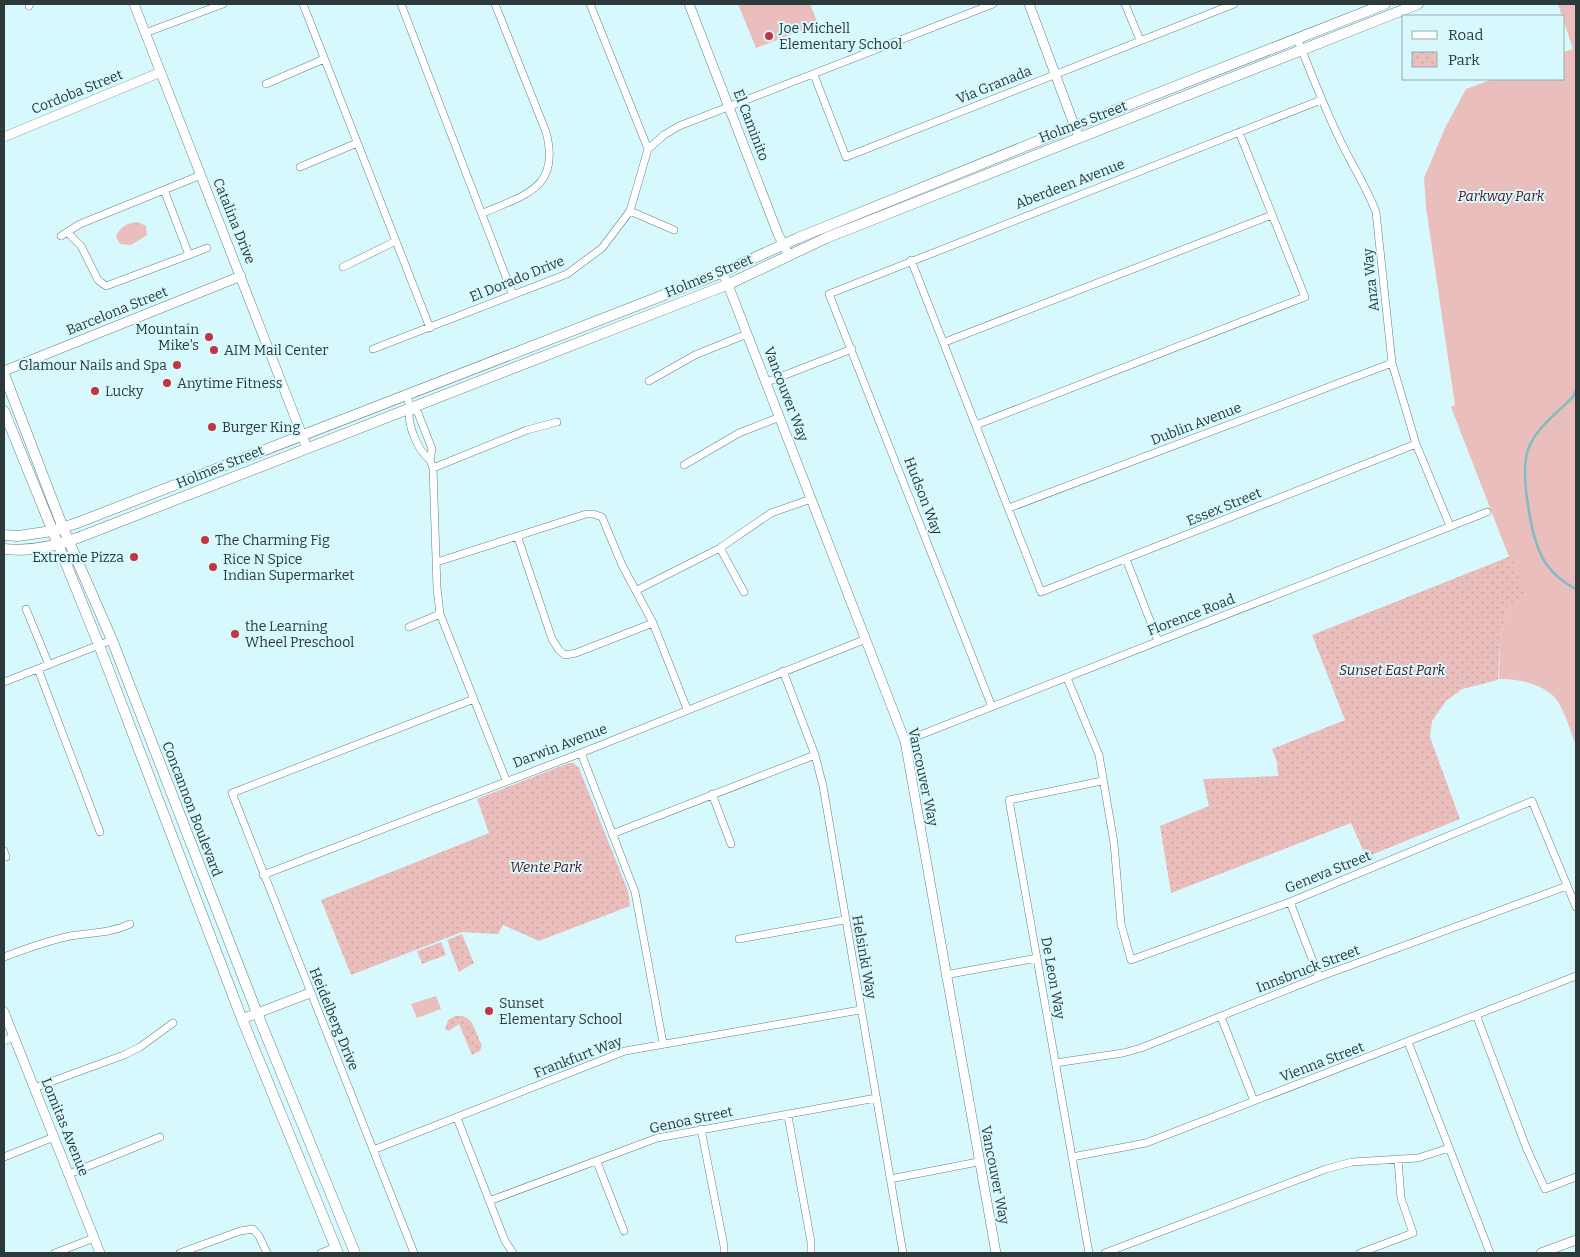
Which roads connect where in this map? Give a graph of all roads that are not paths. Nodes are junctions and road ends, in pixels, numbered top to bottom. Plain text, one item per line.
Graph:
1 (134, 4) edge
2 (223, 4) edge
3 (303, 4) edge
4 (401, 4) edge
5 (495, 4) edge
6 (590, 4) edge
7 (689, 4) edge
8 (993, 4) edge
9 (1029, 4) edge
10 (1126, 4) edge
11 (1234, 4) edge
12 (1385, 4) edge
13 (1418, 4) edge
14 (145, 33) junction
15 (1297, 38) junction
16 (1140, 40) junction
17 (1302, 51) junction
18 (324, 59) junction
19 (161, 72) junction
20 (1056, 74) junction
21 (814, 75) junction
22 (266, 84) dead end
23 (1321, 100) junction
24 (729, 106) junction
25 (1075, 126) junction
26 (1239, 132) junction
27 (4, 137) edge
28 (1079, 138) junction
29 (357, 143) junction
30 (648, 149) junction
31 (300, 167) dead end
32 (201, 175) junction
33 (164, 190) junction
34 (630, 211) junction
35 (483, 213) junction
36 (1272, 215) junction
37 (674, 230) dead end
38 (396, 241) junction
39 (783, 245) junction
40 (207, 248) dead end
41 (189, 255) junction
42 (789, 256) junction
43 (911, 260) junction
44 (343, 267) dead end
45 (723, 272) junction
46 (241, 276) junction
47 (729, 284) junction
48 (829, 294) joint
49 (513, 295) junction
50 (430, 328) junction
51 (748, 334) junction
52 (945, 342) junction
53 (373, 349) dead end
54 (852, 349) junction
55 (1392, 363) junction
56 (4, 372) edge
57 (649, 381) dead end
58 (767, 382) junction
59 (406, 396) junction
60 (410, 407) junction
61 (4, 411) edge
62 (780, 417) junction
63 (557, 422) dead end
64 (976, 425) junction
65 (302, 436) junction
66 (1416, 444) junction
67 (307, 448) junction
68 (684, 465) dead end
69 (433, 468) junction
70 (811, 499) junction
71 (1009, 508) junction
72 (1487, 512) dead end
73 (1450, 526) junction
74 (63, 528) junction
75 (52, 531) junction
76 (4, 535) edge
77 (518, 538) junction
78 (69, 541) junction
79 (58, 544) junction
80 (720, 548) junction
81 (4, 549) edge
82 (1126, 560) junction
83 (437, 562) junction
84 (637, 590) junction
85 (744, 592) dead end
86 (26, 609) dead end
87 (440, 614) junction
88 (653, 624) junction
89 (409, 627) dead end
90 (866, 639) junction
91 (112, 640) junction
92 (1158, 641) junction
93 (98, 645) junction
94 (49, 665) junction
95 (38, 669) junction
96 (783, 671) junction
97 (1067, 678) junction
98 (4, 682) edge
99 (474, 699) junction
100 (992, 707) junction
101 (687, 709) junction
102 (905, 741) junction
103 (582, 753) junction
104 (815, 754) junction
105 (506, 780) junction
106 (1102, 781) junction
107 (712, 794) junction
108 (100, 832) dead end
109 (612, 834) junction
110 (731, 844) dead end
111 (263, 875) junction
112 (1567, 886) junction
113 (1290, 902) junction
114 (1576, 907) edge
115 (844, 920) junction
116 (130, 924) dead end
117 (740, 939) dead end
118 (4, 957) edge
119 (1037, 958) junction
120 (945, 975) junction
121 (1576, 976) edge
122 (1319, 978) junction
123 (310, 992) junction
124 (860, 1010) junction
125 (4, 1012) edge
126 (257, 1013) junction
127 (1477, 1016) junction
128 (1221, 1017) junction
129 (242, 1019) junction
130 (173, 1024) dead end
131 (14, 1036) junction
132 (4, 1040) edge
133 (1408, 1042) junction
134 (663, 1043) junction
135 (1055, 1063) junction
136 (34, 1088) junction
137 (876, 1098) junction
138 (1254, 1101) junction
139 (788, 1116) junction
140 (457, 1118) junction
141 (701, 1129) junction
142 (54, 1137) junction
143 (160, 1137) dead end
144 (1450, 1148) junction
145 (373, 1150) junction
146 (4, 1157) edge
147 (1072, 1158) junction
148 (1398, 1160) junction
149 (597, 1162) junction
150 (978, 1162) junction
151 (69, 1174) junction
152 (1576, 1178) edge
153 (890, 1179) junction
154 (489, 1201) junction
155 (624, 1231) dead end
156 (94, 1238) junction
157 (1576, 1240) edge
158 (337, 1250) edge
159 (55, 1253) edge
160 (100, 1253) edge
161 (180, 1253) edge
162 (267, 1253) edge
163 (321, 1253) edge
164 (356, 1253) edge
165 (414, 1253) edge
166 (513, 1253) edge
167 (724, 1253) edge
168 (811, 1253) edge
169 (903, 1253) edge
170 (996, 1253) edge
171 (1089, 1253) edge
172 (1105, 1253) edge
173 (1360, 1253) edge
174 (1490, 1253) edge
175 (1541, 1253) edge

1 - 14 street, Catalina Drive
2 - 14 street
3 - 18 street
4 - 35 street
5 - 35 street
6 - 30 street
7 - 24 street, El Caminito
8 - 21 street
9 - 20 street
10 - 16 street
11 - 16 street, Via Granada
12 - 15 main road, Holmes Street
13 - 17 main road, Holmes Street
14 - 19 street, Catalina Drive
15 - 17 street, Anza Way
15 - 25 main road, Holmes Street
16 - 20 street, Via Granada
17 - 23 street, Anza Way
17 - 28 main road, Holmes Street
18 - 22 street
18 - 29 street
19 - 27 street, Cordoba Street
19 - 32 street, Catalina Drive
20 - 21 street, Via Granada
20 - 25 street
21 - 24 street
23 - 26 street, Aberdeen Avenue
23 - 55 street, Anza Way
24 - 30 street
24 - 39 street, El Caminito
25 - 28 street
25 - 39 main road, Holmes Street
26 - 36 street
26 - 43 street, Aberdeen Avenue
28 - 42 main road, Holmes Street
29 - 31 street
29 - 38 street
30 - 34 street, El Dorado Drive
32 - 33 street
32 - 46 street, Catalina Drive
33 - 41 street
33 - 41 street
34 - 37 street
34 - 49 street, El Dorado Drive
35 - 49 street
36 - 52 street
36 - 64 street
38 - 44 street
38 - 50 street
39 - 42 street, El Caminito
39 - 45 main road, Holmes Street
40 - 41 street
42 - 47 main road, Holmes Street
43 - 48 street, Aberdeen Avenue
43 - 52 street
45 - 47 street, Vancouver Way
45 - 59 main road, Holmes Street
46 - 56 street, Barcelona Street
46 - 65 street, Catalina Drive
47 - 51 street, Vancouver Way
47 - 60 main road, Holmes Street
48 - 54 street, Hudson Way
49 - 50 street, El Dorado Drive
50 - 53 street, El Dorado Drive
51 - 57 street
51 - 58 street, Vancouver Way
52 - 64 street
54 - 58 street
54 - 100 street, Hudson Way
55 - 66 street, Anza Way
55 - 71 street, Dublin Avenue
56 - 74 main road, Concannon Boulevard
58 - 62 street, Vancouver Way
59 - 60 street
59 - 65 main road, Holmes Street
60 - 67 main road, Holmes Street
60 - 69 street
61 - 75 main road, Concannon Boulevard
62 - 68 street
62 - 70 street, Vancouver Way
63 - 69 street
64 - 71 street
65 - 67 street, Catalina Drive
65 - 74 main road, Holmes Street
66 - 73 street, Anza Way
66 - 82 street, Essex Street
67 - 78 main road, Holmes Street
69 - 83 street
70 - 80 street
70 - 90 street, Vancouver Way
71 - 82 street, Essex Street
72 - 73 street, Florence Road
73 - 92 street, Florence Road
74 - 75 main road, Holmes Street
74 - 78 main road, Concannon Boulevard
75 - 76 main road, Holmes Street
75 - 79 main road, Concannon Boulevard
77 - 83 street
77 - 84 street
77 - 88 street
78 - 79 main road, Holmes Street
78 - 91 main road, Concannon Boulevard
79 - 81 main road, Holmes Street
79 - 93 main road, Concannon Boulevard
80 - 84 street
80 - 85 street
82 - 92 street
83 - 87 street
84 - 88 street
86 - 94 street
87 - 89 street
87 - 99 street
88 - 101 street
90 - 96 street, Darwin Avenue
90 - 102 street, Vancouver Way
91 - 93 street
91 - 126 main road, Concannon Boulevard
92 - 97 street, Florence Road
93 - 94 street
93 - 129 main road, Concannon Boulevard
94 - 95 street
95 - 98 street
95 - 108 street
96 - 101 street, Darwin Avenue
96 - 104 street, Helsinki Way
97 - 100 street, Florence Road
97 - 106 street
99 - 105 street
99 - 111 street, Heidelberg Drive
100 - 102 street, Florence Road
101 - 103 street, Darwin Avenue
102 - 120 street, Vancouver Way
103 - 105 street, Darwin Avenue
103 - 109 street
104 - 107 street
104 - 115 street, Helsinki Way
105 - 111 street, Darwin Avenue
106 - 113 street, Geneva Street
106 - 119 street, De Leon Way
107 - 109 street
107 - 110 street
109 - 134 street
111 - 123 street, Heidelberg Drive
112 - 113 street, Geneva Street
112 - 114 street
112 - 122 street, Innsbruck Street
113 - 122 street
115 - 117 street
115 - 124 street, Helsinki Way
116 - 118 street
119 - 120 street
119 - 135 street, De Leon Way
120 - 150 street, Vancouver Way
121 - 127 street, Vienna Street
122 - 128 street, Innsbruck Street
123 - 126 street
123 - 145 street, Heidelberg Drive
124 - 134 street, Frankfurt Way
124 - 137 street, Helsinki Way
125 - 131 street, Lomitas Avenue
126 - 129 street
126 - 164 main road, Concannon Boulevard
127 - 133 street, Vienna Street
127 - 152 street
128 - 135 street, Innsbruck Street
128 - 138 street
129 - 158 main road, Concannon Boulevard
130 - 136 street
131 - 132 street
131 - 136 street, Lomitas Avenue
133 - 138 street, Vienna Street
133 - 144 street
134 - 140 street, Frankfurt Way
135 - 147 street, De Leon Way
136 - 142 street, Lomitas Avenue
137 - 139 street, Genoa Street
137 - 153 street, Helsinki Way
138 - 147 street, Vienna Street
139 - 141 street, Genoa Street
139 - 168 street
140 - 145 street, Frankfurt Way
140 - 154 street
141 - 149 street, Genoa Street
141 - 167 street
142 - 146 street
142 - 151 street, Lomitas Avenue
143 - 151 street
144 - 148 street
144 - 174 street
145 - 165 street, Heidelberg Drive
147 - 171 street, De Leon Way
148 - 172 street
148 - 173 street
149 - 154 street, Genoa Street
149 - 155 street
150 - 153 street
150 - 170 street, Vancouver Way
151 - 156 street, Lomitas Avenue
153 - 169 street, Helsinki Way
154 - 166 street
156 - 159 street
156 - 160 street, Lomitas Avenue
157 - 175 street
158 - 163 street
161 - 162 street

